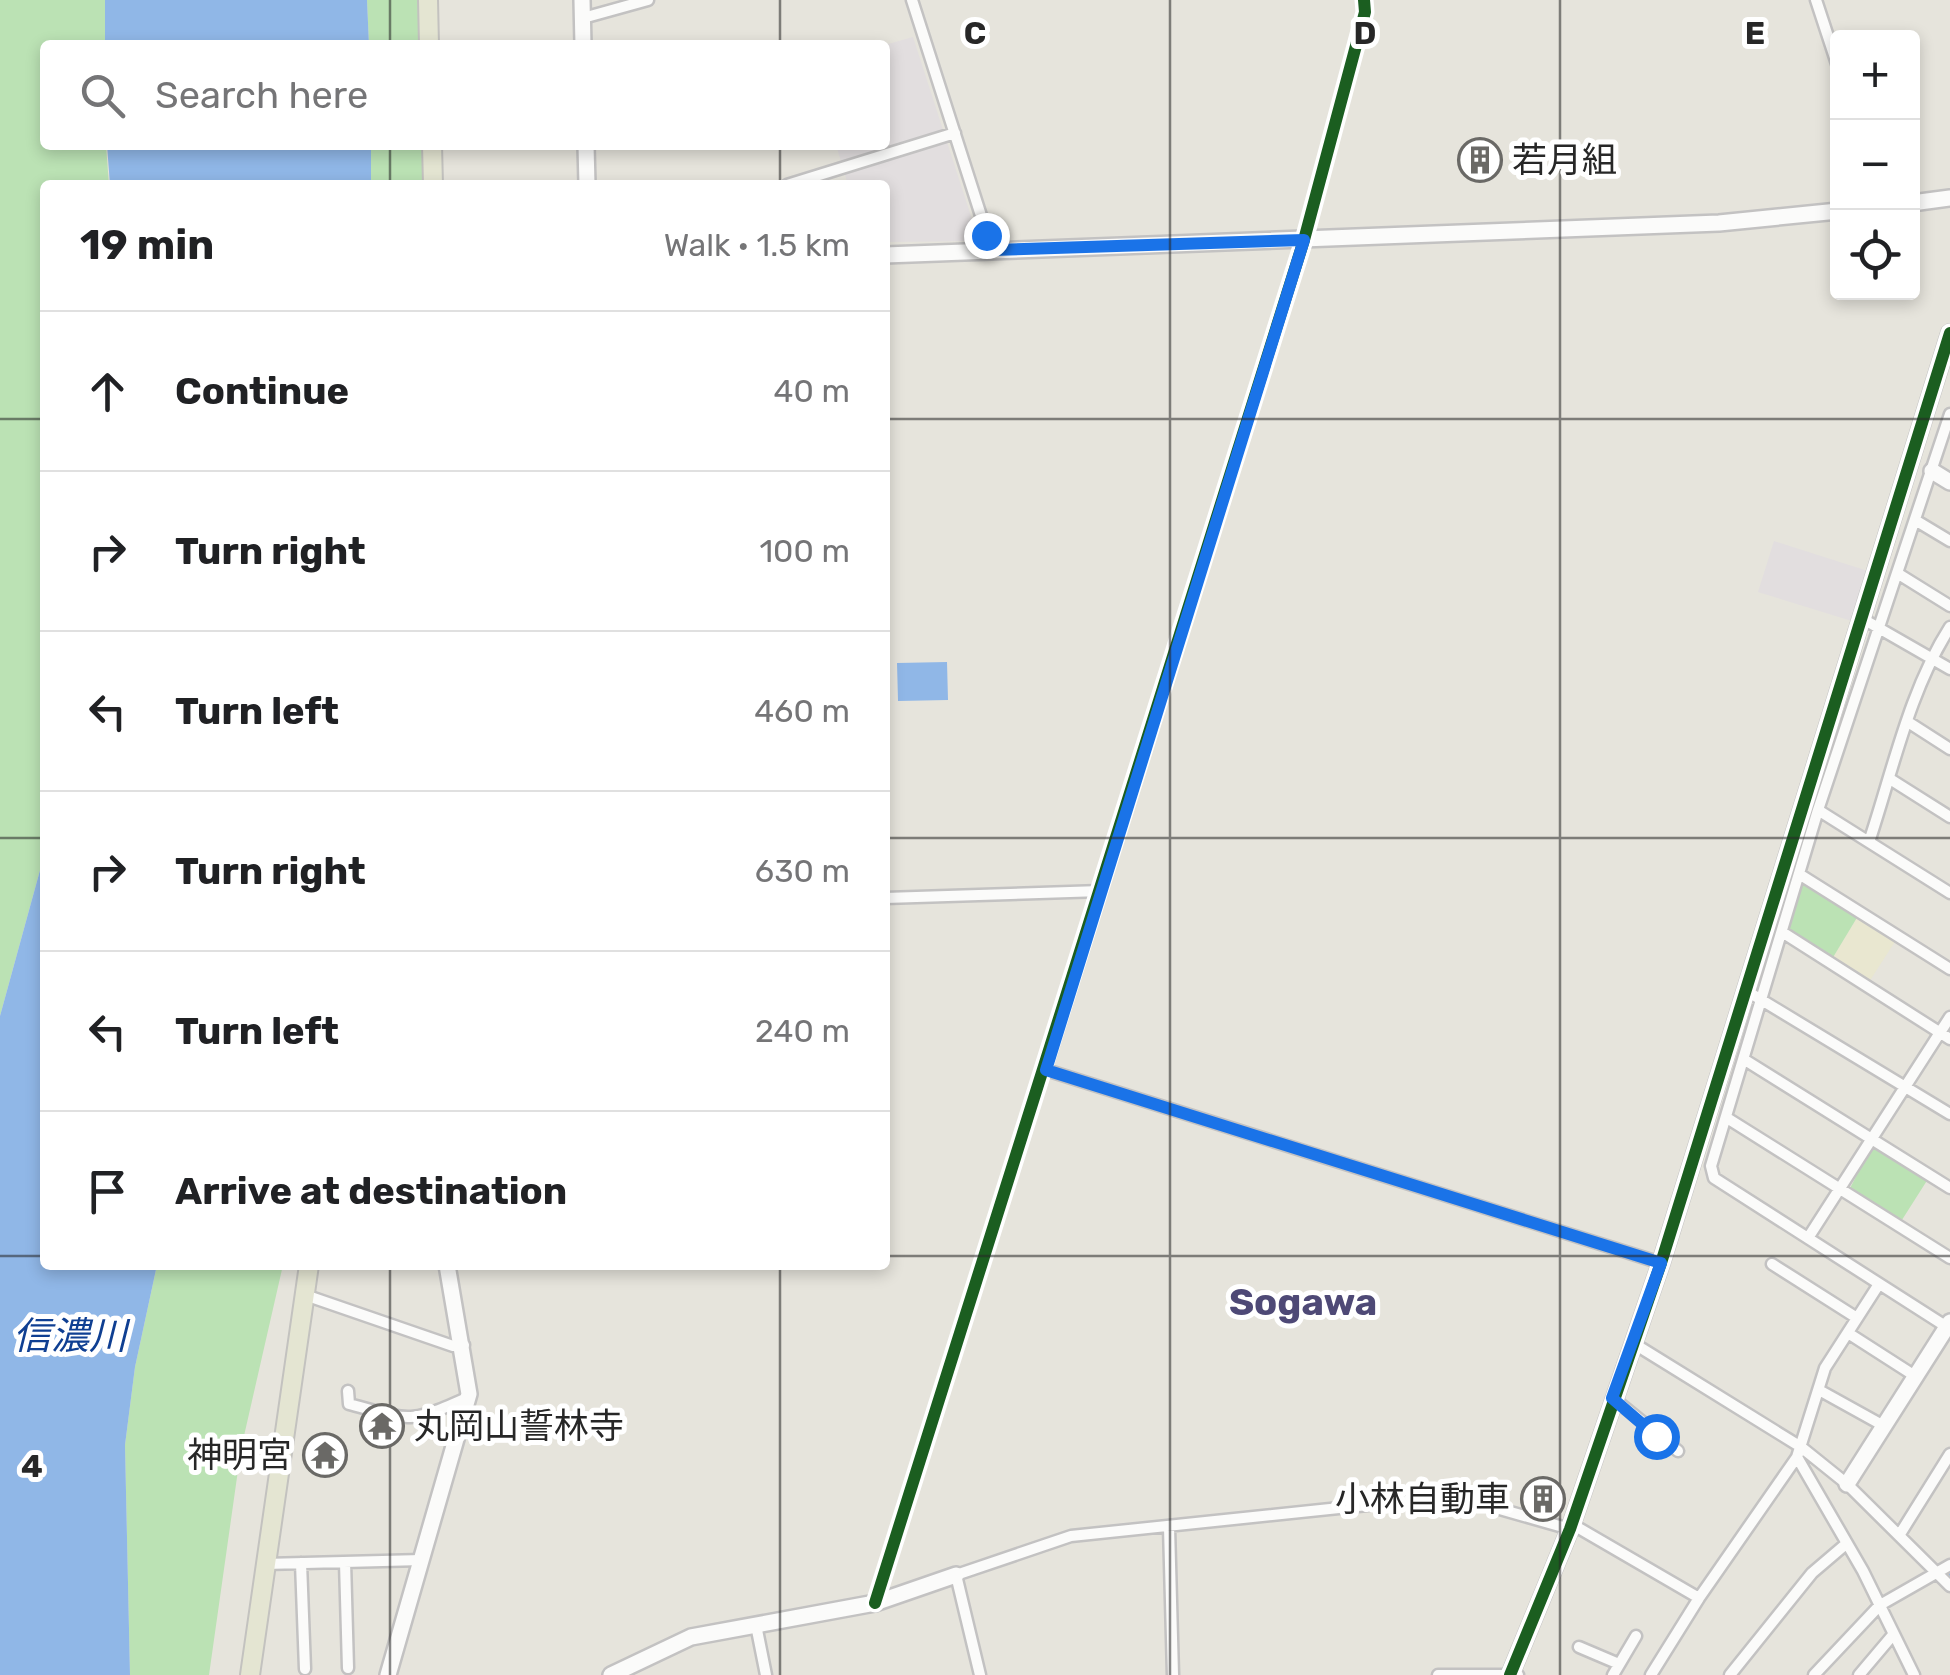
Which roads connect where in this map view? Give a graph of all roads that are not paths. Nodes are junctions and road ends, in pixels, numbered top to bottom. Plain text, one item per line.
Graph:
1 (428, 0) edge
2 (582, 0) edge
3 (648, 0) edge
4 (912, 0) edge
5 (1364, 0) edge
6 (1816, 0) edge
7 (583, 18) junction
8 (429, 40) edge
9 (584, 40) edge
10 (1830, 43) edge
11 (955, 133) junction
12 (432, 150) edge
13 (586, 150) edge
14 (434, 180) edge
15 (587, 180) edge
16 (804, 180) edge
17 (1950, 198) edge
18 (1920, 201) edge
19 (1830, 212) edge
20 (1304, 240) junction
21 (992, 250) junction
22 (890, 255) edge
23 (1950, 333) edge
24 (1950, 414) edge
25 (1911, 458) junction
26 (1932, 471) junction
27 (1950, 482) edge
28 (1915, 520) junction
29 (1950, 541) edge
30 (1896, 573) junction
31 (1950, 606) edge
32 (1862, 619) junction
33 (1878, 627) junction
34 (1950, 627) edge
35 (1930, 657) junction
36 (1950, 670) edge
37 (1908, 722) junction
38 (1950, 748) edge
39 (1890, 778) junction
40 (1818, 810) junction
41 (1950, 817) edge
42 (1870, 842) junction
43 (1799, 874) junction
44 (1102, 890) junction
45 (1950, 892) edge
46 (890, 898) edge
47 (1782, 932) junction
48 (1950, 969) edge
49 (1745, 990) junction
50 (1761, 998) junction
51 (1950, 1017) edge
52 (1945, 1035) edge
53 (1745, 1060) junction
54 (1046, 1070) junction
55 (1904, 1087) junction
56 (1950, 1114) edge
57 (1727, 1118) junction
58 (1873, 1138) junction
59 (1950, 1188) edge
60 (1839, 1189) junction
61 (1808, 1238) junction
62 (1950, 1258) edge
63 (1661, 1263) junction
64 (1772, 1264) dead end
65 (308, 1270) edge
66 (449, 1270) edge
67 (1879, 1284) junction
68 (305, 1294) junction
69 (1857, 1318) junction
70 (1949, 1326) edge
71 (1848, 1333) junction
72 (1633, 1342) junction
73 (464, 1345) junction
74 (1916, 1376) junction
75 (1818, 1390) junction
76 (348, 1391) dead end
77 (469, 1397) junction
78 (1612, 1398) junction
79 (1884, 1426) junction
80 (1678, 1451) dead end
81 (1799, 1452) junction
82 (1950, 1454) edge
83 (1847, 1484) junction
84 (1570, 1526) junction
85 (1169, 1527) junction
86 (1900, 1534) junction
87 (1846, 1544) junction
88 (424, 1560) junction
89 (345, 1562) junction
90 (301, 1563) junction
91 (265, 1564) junction
92 (1950, 1564) edge
93 (956, 1574) junction
94 (1937, 1575) junction
95 (1950, 1586) edge
96 (1700, 1598) junction
97 (874, 1603) junction
98 (1880, 1605) junction
99 (756, 1625) junction
100 (1636, 1636) dead end
101 (1892, 1636) junction
102 (1579, 1647) dead end
103 (1620, 1664) junction
104 (348, 1668) dead end
105 (306, 1669) dead end
106 (1513, 1674) edge
107 (250, 1675) edge
108 (388, 1675) edge
109 (611, 1675) edge
110 (766, 1675) edge
111 (980, 1675) edge
112 (1173, 1675) edge
113 (1438, 1675) edge
114 (1613, 1675) edge
115 (1651, 1675) edge
116 (1730, 1675) edge
117 (1814, 1675) edge
118 (1860, 1675) edge
119 (1914, 1675) edge

1 - 8 main road
2 - 7 street
3 - 7 street
4 - 11 street
5 - 20 street
6 - 10 street
7 - 9 street
11 - 16 street
11 - 21 street
12 - 14 main road
13 - 15 street
17 - 18 street
19 - 20 street
20 - 21 street
20 - 44 street
21 - 22 street
23 - 25 street
24 - 26 street
25 - 26 street
25 - 32 street
26 - 27 street
26 - 28 street
28 - 29 street
28 - 30 street
30 - 31 street
30 - 33 street
32 - 33 street
32 - 49 street
33 - 35 street
33 - 40 street
34 - 35 street
35 - 36 street
35 - 37 street
37 - 38 street
37 - 39 street
39 - 41 street
39 - 42 street
40 - 42 street
40 - 43 street
42 - 45 street
43 - 47 street
43 - 48 street
44 - 46 street
44 - 54 street
47 - 50 street
47 - 52 street
49 - 50 street
49 - 63 street
50 - 53 street
50 - 55 street
51 - 52 street
52 - 55 street
53 - 57 street
53 - 58 street
54 - 63 street
54 - 97 street
55 - 56 street
55 - 58 street
57 - 60 street
57 - 61 street
58 - 59 street
58 - 60 street
60 - 61 street
60 - 62 street
61 - 67 street
63 - 72 street
64 - 69 street
65 - 68 main road
66 - 73 street
67 - 69 street
67 - 70 street
68 - 73 street
68 - 91 main road
69 - 71 street
70 - 74 street
71 - 74 street
71 - 75 street
72 - 78 street
72 - 81 street
73 - 77 street
74 - 79 street
75 - 79 street
75 - 81 street
76 - 77 street
77 - 88 street
78 - 80 street
78 - 84 street
79 - 83 street
81 - 83 street
81 - 87 street
81 - 96 street
82 - 86 street
83 - 86 street
84 - 85 street
84 - 96 street
84 - 106 street
85 - 93 street
85 - 112 street
86 - 94 street
87 - 98 street
87 - 116 street
88 - 89 street
88 - 108 street
89 - 90 street
89 - 104 street
90 - 91 street
90 - 105 street
91 - 107 main road
92 - 94 street
93 - 97 street
93 - 111 street
94 - 95 street
94 - 98 street
96 - 115 street
97 - 99 street
98 - 101 street
98 - 117 street
99 - 109 street
99 - 110 street
100 - 103 street
101 - 118 street
101 - 119 street
102 - 103 street
103 - 114 street
106 - 113 street

